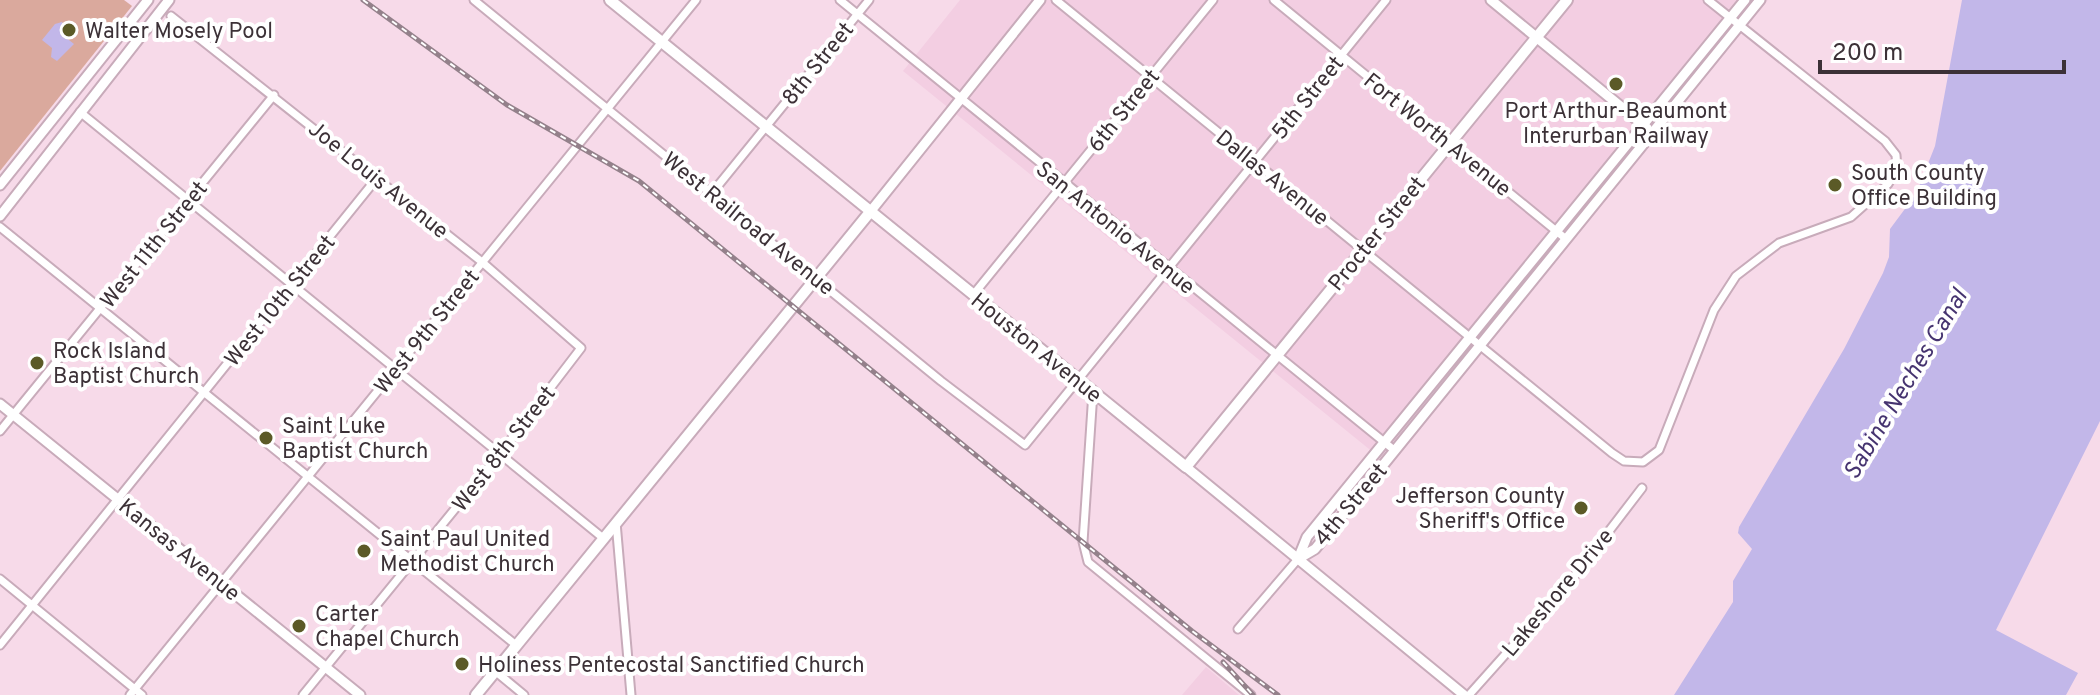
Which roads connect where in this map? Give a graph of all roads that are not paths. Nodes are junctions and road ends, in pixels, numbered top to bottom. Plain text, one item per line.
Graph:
1 (169, 0) edge
2 (474, 0) edge
3 (610, 0) edge
4 (696, 0) edge
5 (840, 0) edge
6 (869, 0) edge
7 (1040, 0) edge
8 (1056, 0) edge
9 (1213, 0) edge
10 (1274, 0) edge
11 (1386, 0) edge
12 (1491, 0) edge
13 (1567, 0) edge
14 (1708, 0) edge
15 (1745, 0) edge
16 (1760, 0) edge
17 (145, 1) edge
18 (160, 11) junction
19 (857, 14) junction
20 (171, 16) dead end
21 (1730, 18) junction
22 (1739, 26) junction
23 (1537, 38) junction
24 (662, 42) junction
25 (1341, 55) junction
26 (1150, 77) junction
27 (274, 95) junction
28 (960, 99) junction
29 (608, 109) junction
30 (80, 112) junction
31 (1644, 126) junction
32 (766, 127) junction
33 (1653, 133) junction
34 (1448, 143) junction
35 (1254, 161) junction
36 (377, 178) junction
37 (1063, 184) junction
38 (0, 185) edge
39 (712, 193) junction
40 (188, 201) junction
41 (870, 212) junction
42 (0, 216) edge
43 (0, 227) edge
44 (1557, 231) junction
45 (1566, 239) junction
46 (1363, 250) junction
47 (482, 262) junction
48 (1167, 269) junction
49 (815, 277) junction
50 (292, 284) junction
51 (973, 295) junction
52 (102, 307) junction
53 (1469, 338) junction
54 (1479, 346) junction
55 (581, 348) joint
56 (1276, 358) junction
57 (395, 370) junction
58 (1077, 380) junction
59 (205, 391) junction
60 (1093, 392) junction
61 (0, 404) edge
62 (13, 415) junction
63 (0, 431) edge
64 (1384, 443) junction
65 (1025, 445) joint
66 (1394, 450) junction
67 (499, 455) junction
68 (1186, 467) junction
69 (309, 476) junction
70 (1642, 488) dead end
71 (118, 499) junction
72 (616, 522) junction
73 (603, 538) junction
74 (1298, 559) junction
75 (413, 560) junction
76 (0, 579) edge
77 (222, 583) junction
78 (32, 605) junction
79 (1238, 629) dead end
80 (0, 645) edge
81 (516, 645) junction
82 (326, 667) junction
83 (495, 671) junction
84 (136, 693) edge
85 (303, 695) edge
86 (360, 695) edge
87 (476, 695) edge
88 (524, 695) edge
89 (631, 695) edge
90 (1251, 695) edge
91 (1467, 695) edge

1 - 18 street
2 - 29 street, West Railroad Avenue
3 - 24 main road, Houston Avenue
4 - 24 street, West 9th Street
5 - 19 street, San Antonio Avenue
6 - 19 street, 8th Street
7 - 28 street
8 - 26 street, Dallas Avenue
9 - 26 street, 6th Street
10 - 25 street, Fort Worth Avenue
11 - 25 street, 5th Street
12 - 23 street
13 - 23 main road, Procter Street
14 - 21 street
15 - 21 street, 4th Street
16 - 22 street, 4th Street
17 - 18 street
17 - 38 street
18 - 30 street
19 - 28 street, San Antonio Avenue
19 - 32 street, 8th Street
20 - 27 street, Joe Louis Avenue
21 - 22 street
21 - 31 street, 4th Street
22 - 33 street, 4th Street
22 - 54 street, Dallas Avenue
23 - 31 street
23 - 34 main road, Procter Street
24 - 29 street, West 9th Street
24 - 32 main road, Houston Avenue
25 - 34 street, Fort Worth Avenue
25 - 35 street, 5th Street
26 - 35 street, Dallas Avenue
26 - 37 street, 6th Street
27 - 36 street, Joe Louis Avenue
27 - 40 street, West 11th Street
28 - 37 street, San Antonio Avenue
28 - 41 street
29 - 39 street, West Railroad Avenue
29 - 47 street, West 9th Street
30 - 40 street
30 - 42 street
31 - 33 street
31 - 44 street, 4th Street
32 - 39 street
32 - 41 main road, Houston Avenue
33 - 45 street, 4th Street
34 - 44 street, Fort Worth Avenue
34 - 46 main road, Procter Street
35 - 46 street, Dallas Avenue
35 - 48 street, 5th Street
36 - 47 street, Joe Louis Avenue
36 - 50 street, West 10th Street
37 - 48 street, San Antonio Avenue
37 - 51 street, 6th Street
39 - 49 street, West Railroad Avenue
40 - 50 street
40 - 52 street, West 11th Street
41 - 49 main road
41 - 51 main road, Houston Avenue
43 - 52 street
44 - 45 street, Fort Worth Avenue
44 - 53 street, 4th Street
45 - 54 street, 4th Street
46 - 53 street, Dallas Avenue
46 - 56 main road, Procter Street
47 - 55 street, Joe Louis Avenue
47 - 57 street, West 9th Street
48 - 56 street, San Antonio Avenue
48 - 58 street, 5th Street
49 - 65 street, West Railroad Avenue
49 - 72 main road
50 - 57 street
50 - 59 street, West 10th Street
51 - 58 main road, Houston Avenue
52 - 59 street
52 - 62 street, West 11th Street
53 - 54 street, Dallas Avenue
53 - 64 street, 4th Street
54 - 66 street, 4th Street
55 - 67 street, West 8th Street
56 - 64 street, San Antonio Avenue
56 - 68 main road, Procter Street
57 - 67 street
57 - 69 street, West 9th Street
58 - 60 main road, Houston Avenue
58 - 65 street, 5th Street
59 - 69 street
59 - 71 street, West 10th Street
60 - 68 main road, Houston Avenue
60 - 90 street
61 - 62 street, Kansas Avenue
62 - 63 street, West 11th Street
62 - 71 street, Kansas Avenue
64 - 66 street, San Antonio Avenue
64 - 74 street, 4th Street
66 - 74 street, 4th Street
67 - 73 street
67 - 75 street, West 8th Street
68 - 74 street, Houston Avenue
69 - 75 street
69 - 77 street, West 9th Street
70 - 91 street, Lakeshore Drive
71 - 77 street, Kansas Avenue
71 - 78 street, West 10th Street
72 - 73 main road
72 - 89 street
73 - 81 main road
74 - 79 street
74 - 91 street, Houston Avenue
75 - 81 street
75 - 82 street, West 8th Street
76 - 78 street
77 - 82 street, Kansas Avenue
77 - 84 street, West 9th Street
78 - 80 street, West 10th Street
78 - 84 street
81 - 83 main road
82 - 85 street, West 8th Street
82 - 86 street, Kansas Avenue
83 - 87 main road
83 - 88 street

